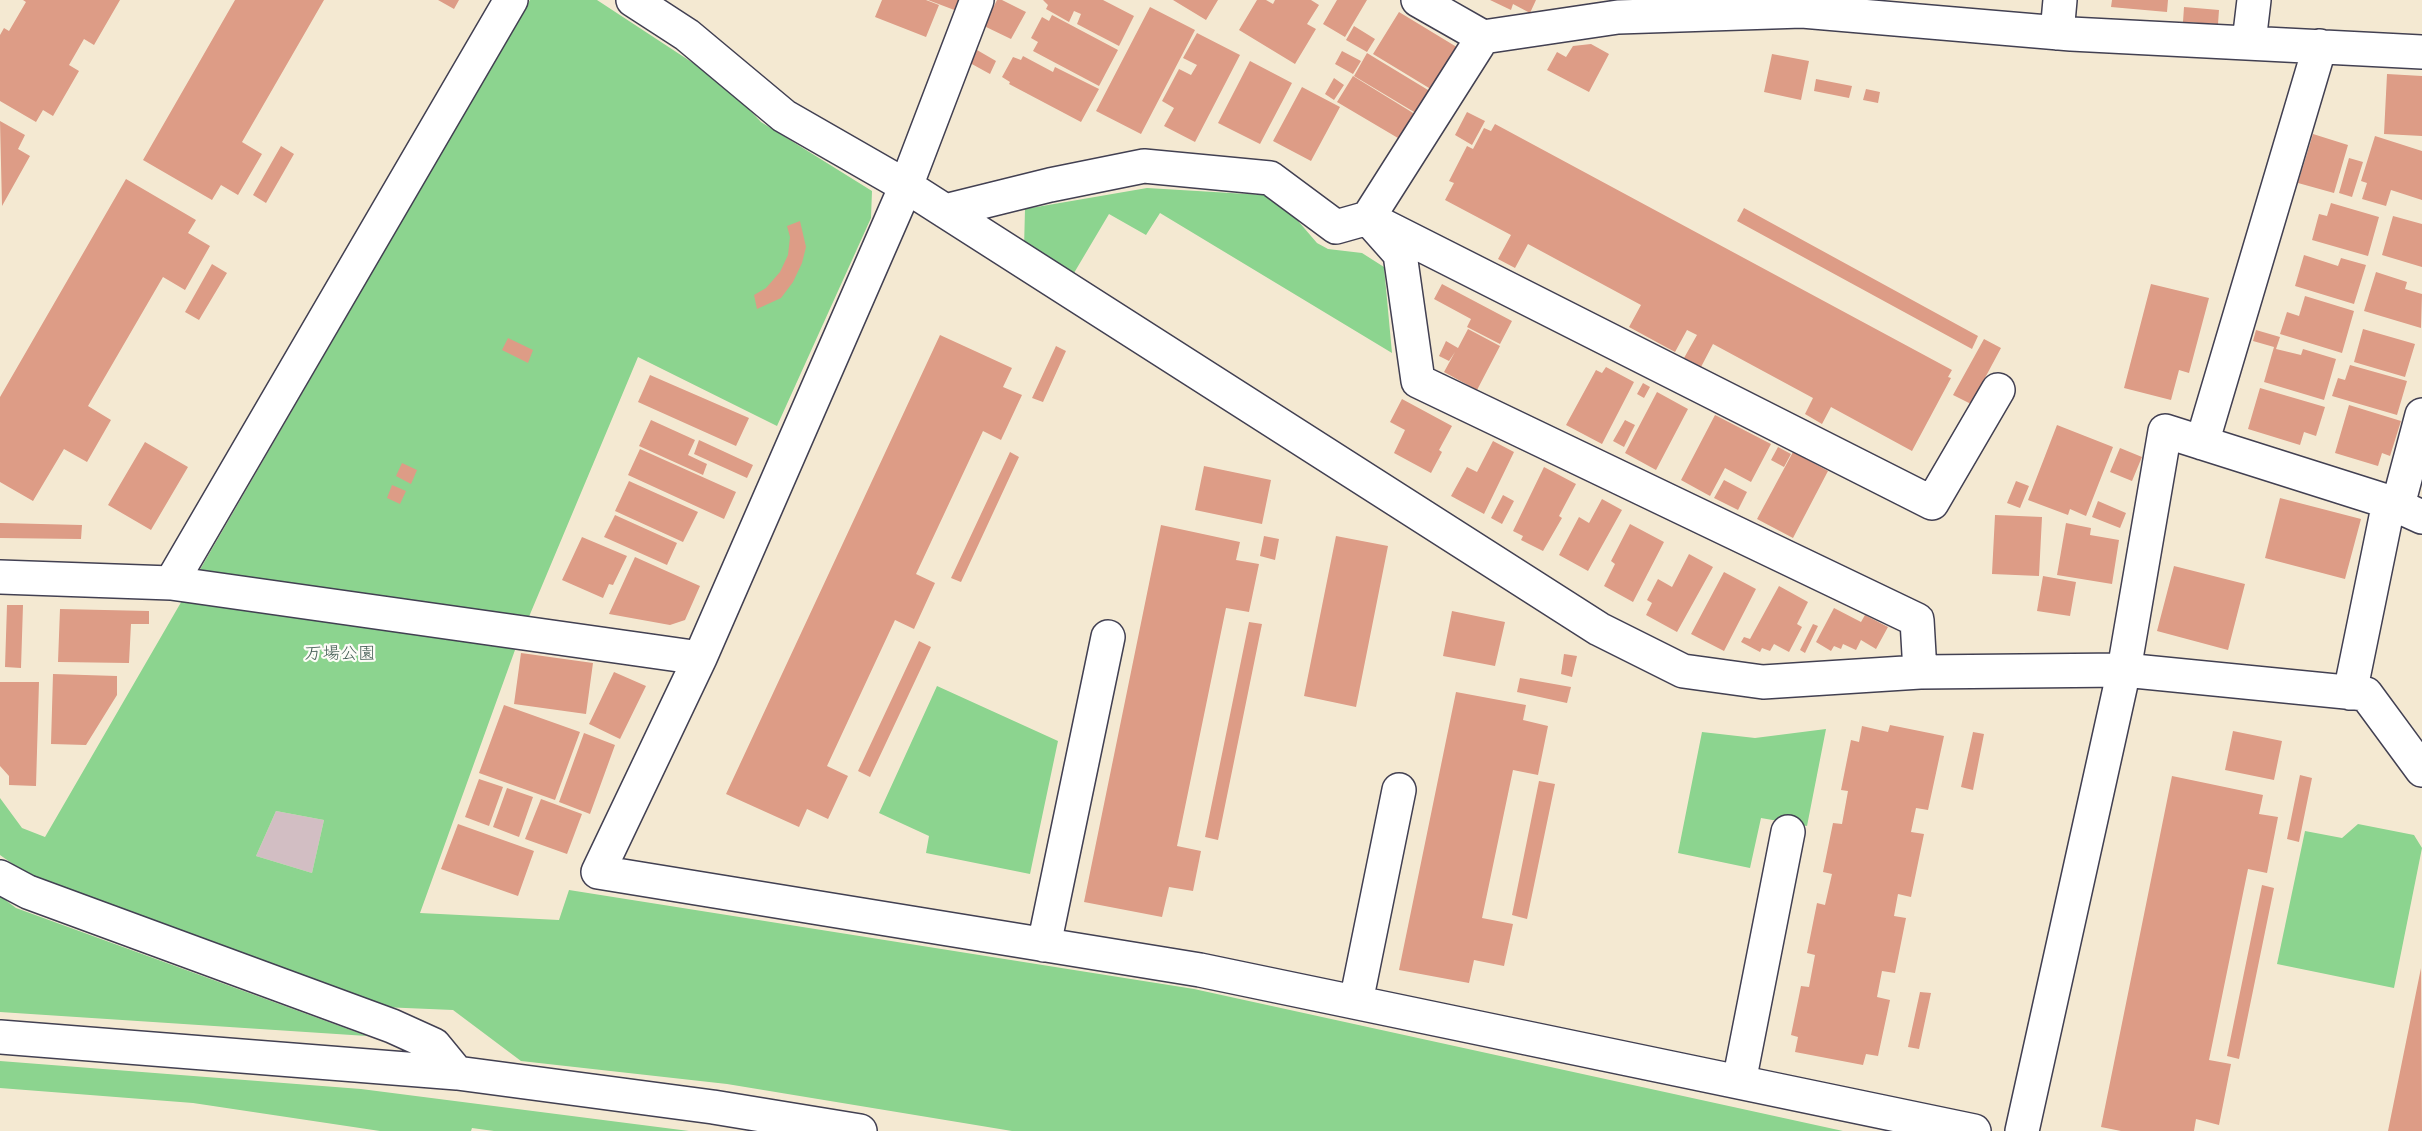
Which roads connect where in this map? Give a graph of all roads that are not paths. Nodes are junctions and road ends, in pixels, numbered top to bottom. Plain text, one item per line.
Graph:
1 (512, 0) edge
2 (633, 0) edge
3 (977, 0) edge
4 (2060, 0) edge
5 (2254, 0) edge
6 (1428, 2) edge
7 (1801, 5) edge
8 (1555, 14) edge
9 (2057, 33) junction
10 (1484, 37) junction
11 (2249, 42) junction
12 (2320, 46) junction
13 (2422, 52) edge
14 (906, 186) junction
15 (945, 211) junction
16 (1368, 218) junction
17 (1998, 390) dead end
18 (2422, 415) edge
19 (2202, 443) junction
20 (2403, 508) edge
21 (0, 578) edge
22 (171, 584) junction
23 (1108, 637) dead end
24 (700, 658) junction
25 (2124, 670) junction
26 (1920, 672) junction
27 (2350, 693) junction
28 (2422, 770) edge
29 (1399, 790) dead end
30 (1788, 832) dead end
31 (0, 877) edge
32 (1044, 945) junction
33 (1356, 1002) junction
34 (0, 1037) edge
35 (457, 1073) junction
36 (1739, 1082) junction
37 (860, 1131) edge
38 (1974, 1131) edge
39 (2022, 1131) edge

1 - 22 street
2 - 14 street
3 - 14 street
4 - 9 street
5 - 11 street
6 - 10 street
7 - 8 street
7 - 9 street
8 - 10 street
9 - 11 street
10 - 16 street
11 - 12 street
12 - 13 street
12 - 19 street
14 - 15 street
14 - 24 street
15 - 16 street
15 - 26 street
16 - 17 street
16 - 26 street
18 - 20 street
19 - 20 street
19 - 25 street
20 - 27 street
21 - 22 street
22 - 24 street
23 - 32 street
24 - 32 street
25 - 26 street
25 - 27 street
25 - 39 street
27 - 28 street
29 - 33 street
30 - 36 street
31 - 35 street
32 - 33 street
33 - 36 street
34 - 35 street
35 - 37 street
36 - 38 street

